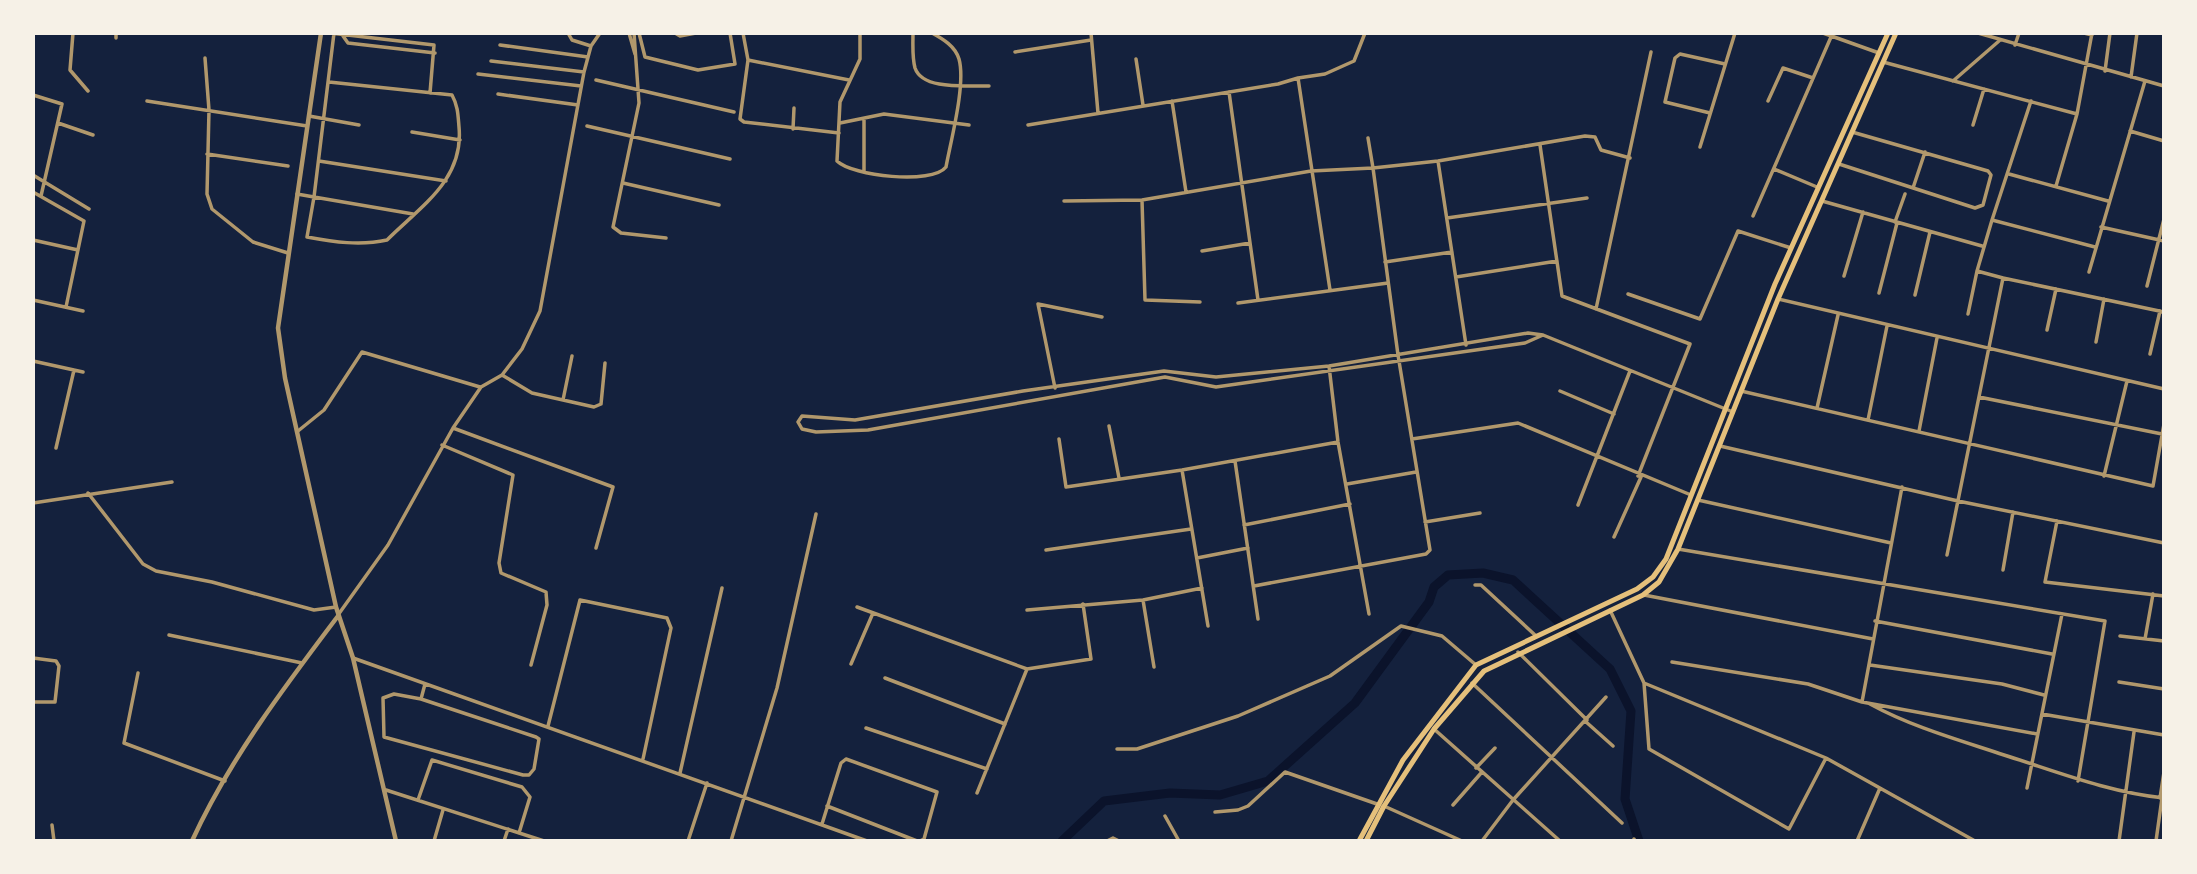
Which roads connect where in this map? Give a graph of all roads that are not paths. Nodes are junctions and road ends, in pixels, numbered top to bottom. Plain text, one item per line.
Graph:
1 (73, 33) edge
2 (321, 33) edge
3 (568, 33) edge
4 (600, 33) edge
5 (634, 33) edge
6 (675, 33) edge
7 (696, 33) edge
8 (730, 33) edge
9 (743, 33) edge
10 (860, 33) edge
11 (913, 33) edge
12 (932, 33) edge
13 (1091, 33) edge
14 (1365, 33) edge
15 (1735, 33) edge
16 (1823, 33) edge
17 (1888, 33) edge
18 (1896, 33) edge
19 (1978, 33) edge
20 (2019, 33) edge
21 (2084, 33) edge
22 (2110, 33) edge
23 (2137, 33) edge
24 (333, 34) edge
25 (2092, 34) edge
26 (343, 36) junction
27 (1831, 37) junction
28 (1091, 40) junction
29 (2000, 41) junction
30 (500, 45) dead end
31 (2015, 45) junction
32 (591, 47) junction
33 (1651, 51) dead end
34 (1015, 52) dead end
35 (435, 53) junction
36 (1880, 53) junction
37 (588, 57) junction
38 (205, 58) dead end
39 (1136, 59) dead end
40 (748, 60) junction
41 (491, 61) dead end
42 (1882, 62) junction
43 (1725, 65) junction
44 (2087, 66) junction
45 (2105, 71) junction
46 (584, 72) junction
47 (478, 74) dead end
48 (2131, 77) junction
49 (1298, 78) junction
50 (1813, 78) junction
51 (596, 80) dead end
52 (849, 80) junction
53 (1953, 81) junction
54 (2146, 81) junction
55 (329, 82) junction
56 (959, 84) junction
57 (581, 86) junction
58 (989, 86) dead end
59 (2164, 86) edge
60 (1984, 89) junction
61 (640, 90) junction
62 (88, 91) dead end
63 (1229, 92) junction
64 (430, 93) junction
65 (498, 94) dead end
66 (33, 95) edge
67 (2031, 100) junction
68 (147, 101) dead end
69 (1172, 101) junction
70 (1768, 101) dead end
71 (578, 105) junction
72 (1144, 106) junction
73 (794, 108) dead end
74 (209, 110) junction
75 (734, 112) dead end
76 (1098, 113) junction
77 (1710, 113) junction
78 (2077, 114) junction
79 (308, 116) junction
80 (324, 119) junction
81 (864, 120) junction
82 (954, 122) junction
83 (58, 123) junction
84 (840, 123) junction
85 (359, 125) dead end
86 (969, 125) dead end
87 (1028, 125) dead end
88 (1973, 125) dead end
89 (307, 126) junction
90 (587, 126) dead end
91 (793, 129) junction
92 (2130, 131) junction
93 (412, 132) dead end
94 (1852, 132) junction
95 (839, 133) junction
96 (93, 135) dead end
97 (632, 138) junction
98 (1368, 138) dead end
99 (460, 140) junction
100 (2164, 141) edge
101 (1540, 145) junction
102 (1700, 147) dead end
103 (1925, 152) junction
104 (207, 154) junction
105 (1630, 158) junction
106 (730, 159) dead end
107 (319, 161) junction
108 (1438, 161) junction
109 (1837, 163) junction
110 (288, 166) dead end
111 (1373, 168) junction
112 (1774, 169) junction
113 (864, 171) junction
114 (1311, 171) junction
115 (2008, 174) junction
116 (33, 175) edge
117 (45, 181) junction
118 (446, 181) junction
119 (1241, 181) junction
120 (623, 183) junction
121 (2056, 186) junction
122 (1817, 187) junction
123 (1913, 188) junction
124 (33, 192) edge
125 (1186, 192) junction
126 (297, 194) junction
127 (1905, 194) dead end
128 (41, 197) junction
129 (314, 197) junction
130 (1587, 198) dead end
131 (1142, 200) junction
132 (1064, 201) dead end
133 (1822, 201) junction
134 (2108, 201) junction
135 (1549, 204) junction
136 (719, 205) dead end
137 (89, 209) dead end
138 (1863, 212) junction
139 (413, 214) junction
140 (1754, 216) dead end
141 (1447, 218) junction
142 (2164, 219) edge
143 (1992, 220) junction
144 (1896, 223) junction
145 (2101, 228) junction
146 (1930, 232) junction
147 (666, 238) dead end
148 (33, 240) edge
149 (2157, 240) junction
150 (2164, 242) edge
151 (1250, 243) junction
152 (1982, 246) junction
153 (2095, 247) junction
154 (1793, 249) junction
155 (78, 250) junction
156 (1202, 251) dead end
157 (1452, 252) junction
158 (288, 253) junction
159 (1557, 261) junction
160 (1385, 262) junction
161 (1977, 271) junction
162 (2089, 272) dead end
163 (1844, 276) dead end
164 (1456, 277) junction
165 (2003, 278) junction
166 (1388, 283) junction
167 (2147, 286) dead end
168 (2056, 289) junction
169 (1330, 290) junction
170 (1879, 293) dead end
171 (1628, 294) dead end
172 (1915, 295) dead end
173 (1778, 299) junction
174 (2104, 299) junction
175 (33, 300) edge
176 (1258, 300) junction
177 (1200, 302) dead end
178 (1238, 303) dead end
179 (66, 307) junction
180 (1596, 309) junction
181 (83, 311) dead end
182 (2162, 311) edge
183 (1968, 314) dead end
184 (1838, 315) junction
185 (1102, 317) dead end
186 (1887, 326) junction
187 (2047, 330) dead end
188 (1543, 335) junction
189 (1937, 338) junction
190 (2096, 342) dead end
191 (1466, 345) junction
192 (1989, 350) junction
193 (2150, 354) dead end
194 (1398, 355) junction
195 (572, 356) dead end
196 (33, 361) edge
197 (605, 363) dead end
198 (1399, 363) junction
199 (1329, 366) junction
200 (74, 370) junction
201 (1630, 371) junction
202 (83, 372) dead end
203 (1330, 373) junction
204 (502, 375) junction
205 (1214, 376) junction
206 (2127, 381) junction
207 (1211, 386) junction
208 (481, 387) junction
209 (1055, 388) junction
210 (1673, 389) junction
211 (2164, 389) edge
212 (1560, 391) dead end
213 (1741, 391) junction
214 (1979, 397) junction
215 (563, 400) junction
216 (1817, 408) junction
217 (1730, 411) junction
218 (1614, 414) junction
219 (1868, 420) junction
220 (2164, 424) edge
221 (2118, 425) junction
222 (1109, 426) dead end
223 (453, 428) junction
224 (298, 431) junction
225 (1919, 431) junction
226 (2163, 434) edge
227 (1059, 439) dead end
228 (1412, 439) junction
229 (1338, 442) junction
230 (1971, 443) junction
231 (442, 445) junction
232 (1720, 446) junction
233 (56, 448) dead end
234 (1597, 457) junction
235 (1235, 461) junction
236 (1182, 470) junction
237 (1416, 472) junction
238 (1640, 476) junction
239 (2104, 476) junction
240 (1119, 478) junction
241 (172, 482) dead end
242 (1347, 484) junction
243 (1902, 487) junction
244 (88, 494) junction
245 (1696, 498) junction
246 (1958, 501) junction
247 (33, 503) edge
248 (1350, 504) junction
249 (1578, 505) dead end
250 (2013, 512) junction
251 (1480, 513) dead end
252 (816, 514) dead end
253 (2057, 521) junction
254 (1425, 522) junction
255 (1244, 525) junction
256 (1191, 529) junction
257 (1614, 537) dead end
258 (2164, 543) edge
259 (1892, 544) junction
260 (597, 548) dead end
261 (1248, 548) junction
262 (1678, 549) junction
263 (1046, 551) dead end
264 (1947, 555) dead end
265 (1197, 558) junction
266 (1360, 566) junction
267 (2003, 570) dead end
268 (1884, 582) junction
269 (1475, 585) dead end
270 (1254, 586) junction
271 (722, 588) dead end
272 (1202, 588) junction
273 (2153, 594) junction
274 (1643, 595) junction
275 (2164, 596) edge
276 (1143, 600) junction
277 (1083, 604) junction
278 (336, 607) junction
279 (857, 607) dead end
280 (1592, 609) junction
281 (1027, 610) dead end
282 (1610, 610) junction
283 (873, 612) junction
284 (1369, 614) dead end
285 (2062, 614) junction
286 (338, 615) junction
287 (1597, 617) junction
288 (1258, 619) dead end
289 (1875, 621) junction
290 (1208, 626) dead end
291 (1538, 634) junction
292 (169, 635) dead end
293 (2120, 636) dead end
294 (1873, 639) junction
295 (2145, 639) junction
296 (1545, 640) junction
297 (2164, 642) edge
298 (1518, 652) junction
299 (2052, 654) junction
300 (33, 658) edge
301 (354, 658) junction
302 (1672, 662) dead end
303 (302, 663) junction
304 (851, 664) dead end
305 (1476, 664) junction
306 (531, 665) dead end
307 (1870, 665) junction
308 (1154, 667) dead end
309 (1027, 669) junction
310 (138, 673) dead end
311 (885, 678) dead end
312 (2119, 682) dead end
313 (425, 683) junction
314 (1472, 683) junction
315 (1644, 683) junction
316 (2164, 689) edge
317 (2044, 695) junction
318 (1606, 697) dead end
319 (421, 699) junction
320 (33, 702) edge
321 (1862, 702) junction
322 (1870, 704) junction
323 (2042, 714) junction
324 (517, 715) junction
325 (1586, 721) junction
326 (2088, 723) junction
327 (1005, 724) junction
328 (548, 726) junction
329 (513, 727) junction
330 (866, 728) dead end
331 (1434, 729) junction
332 (2134, 731) junction
333 (2037, 734) junction
334 (2164, 735) edge
335 (1613, 746) dead end
336 (1495, 748) dead end
337 (1117, 749) dead end
338 (1826, 758) junction
339 (1553, 759) junction
340 (643, 760) junction
341 (2034, 764) junction
342 (1476, 768) junction
343 (987, 769) junction
344 (1482, 772) junction
345 (2164, 772) edge
346 (680, 774) junction
347 (225, 781) junction
348 (2078, 781) junction
349 (708, 783) junction
350 (1880, 788) junction
351 (2027, 788) dead end
352 (386, 790) junction
353 (977, 793) dead end
354 (2126, 794) junction
355 (747, 797) junction
356 (2162, 798) edge
357 (418, 800) junction
358 (1513, 800) junction
359 (1380, 805) junction
360 (1453, 805) dead end
361 (827, 806) junction
362 (443, 810) junction
363 (1215, 812) dead end
364 (1165, 816) dead end
365 (1622, 823) dead end
366 (822, 824) junction
367 (52, 825) dead end
368 (508, 829) junction
369 (519, 833) junction
370 (1364, 840) edge
371 (54, 841) edge
372 (192, 841) edge
373 (397, 841) edge
374 (434, 841) edge
375 (504, 841) edge
376 (544, 841) edge
377 (688, 841) edge
378 (731, 841) edge
379 (867, 841) edge
380 (919, 841) edge
381 (1107, 841) edge
382 (1119, 841) edge
383 (1179, 841) edge
384 (1462, 841) edge
385 (1482, 841) edge
386 (1560, 841) edge
387 (1857, 841) edge
388 (1975, 841) edge
389 (2119, 841) edge
390 (2156, 841) edge

1 - 62 street
2 - 79 street
3 - 32 street
4 - 32 street
5 - 8 street
5 - 61 street
6 - 7 street
9 - 40 street
10 - 52 street
11 - 56 street
12 - 56 street
13 - 28 street
14 - 49 street
15 - 43 street
16 - 27 street
17 - 36 main road
18 - 42 main road
19 - 29 street
20 - 31 street
21 - 25 street
22 - 45 street
23 - 48 street
24 - 26 street
24 - 55 street
25 - 44 street
26 - 35 street
26 - 35 street
27 - 36 street
27 - 50 street
28 - 34 street
28 - 76 street
29 - 31 street
29 - 53 street
30 - 37 street
31 - 44 street
32 - 37 street
33 - 105 street
35 - 64 street
36 - 122 main road
37 - 46 street
38 - 74 street
39 - 72 street
40 - 52 street
40 - 91 street
41 - 46 street
42 - 53 street
42 - 94 main road
43 - 77 street
43 - 77 street
44 - 45 street
44 - 78 street
45 - 48 street
46 - 57 street
47 - 57 street
48 - 54 street
49 - 63 street
49 - 114 street
50 - 70 street
50 - 112 street
51 - 61 street
52 - 84 street
53 - 60 street
54 - 59 street
54 - 92 street
55 - 64 street
55 - 80 street
56 - 58 street
56 - 82 street
57 - 71 street
60 - 67 street
60 - 88 street
61 - 75 street
61 - 97 street
63 - 69 street
63 - 119 street
64 - 99 street
65 - 71 street
66 - 83 street
67 - 78 street
67 - 115 street
68 - 74 street
69 - 72 street
69 - 125 street
71 - 204 street
72 - 76 street
73 - 91 street
74 - 89 street
74 - 104 street
76 - 87 street
77 - 102 street
78 - 121 street
79 - 80 street
79 - 89 street
80 - 85 street
80 - 107 street
81 - 82 street
81 - 84 street
81 - 113 street
82 - 86 street
82 - 113 street
83 - 96 street
83 - 117 street
84 - 95 street
89 - 126 street
90 - 97 street
91 - 95 street
92 - 100 street
92 - 134 street
93 - 99 street
94 - 103 street
94 - 109 main road
95 - 113 street
97 - 106 street
97 - 120 street
98 - 111 street
99 - 118 street
101 - 105 street
101 - 108 street
101 - 135 street
103 - 123 street
103 - 123 street
104 - 110 street
104 - 158 street
105 - 180 street
107 - 118 street
107 - 129 street
108 - 111 street
108 - 141 street
109 - 123 street
109 - 133 main road
111 - 114 street
111 - 160 street
112 - 122 street
112 - 140 street
114 - 119 street
114 - 169 street
115 - 121 street
115 - 143 street
116 - 117 street
117 - 128 street
117 - 137 street
118 - 139 street
119 - 125 street
119 - 151 street
120 - 136 street
120 - 147 street
121 - 134 street
122 - 154 main road
124 - 128 street
125 - 131 street
126 - 129 street
126 - 158 street
127 - 144 street
128 - 155 street
129 - 139 street
129 - 139 street
130 - 135 street
131 - 132 street
131 - 177 street
133 - 138 street
133 - 173 main road
134 - 145 street
135 - 141 street
135 - 159 street
138 - 144 street
138 - 163 street
141 - 157 street
142 - 149 street
143 - 152 street
143 - 153 street
144 - 146 street
144 - 170 street
145 - 149 street
145 - 153 street
146 - 152 street
146 - 172 street
148 - 155 street
149 - 150 street
149 - 167 street
151 - 156 street
151 - 176 street
152 - 161 street
153 - 162 street
154 - 171 street
154 - 217 main road
155 - 179 street
157 - 160 street
157 - 164 street
158 - 224 street
159 - 164 street
159 - 180 street
160 - 166 street
161 - 165 street
161 - 183 street
164 - 191 street
165 - 168 street
165 - 192 street
166 - 169 street
166 - 194 street
168 - 174 street
168 - 187 street
169 - 176 street
173 - 184 street
173 - 213 main road
174 - 182 street
174 - 190 street
175 - 179 street
176 - 178 street
179 - 181 street
180 - 210 street
182 - 193 street
184 - 186 street
184 - 216 street
185 - 209 street
186 - 189 street
186 - 219 street
188 - 191 street
188 - 198 street
188 - 201 street
189 - 192 street
189 - 225 street
191 - 194 street
192 - 206 street
192 - 214 street
194 - 198 street
194 - 199 street
195 - 215 street
196 - 200 street
197 - 215 street
198 - 203 street
198 - 228 street
199 - 203 street
199 - 205 street
200 - 202 street
200 - 233 street
201 - 210 street
201 - 218 street
203 - 207 street
203 - 229 street
204 - 208 street
204 - 215 street
205 - 207 street
205 - 209 street
206 - 211 street
206 - 221 street
207 - 209 street
208 - 223 street
208 - 224 street
210 - 217 street
210 - 238 street
212 - 218 street
213 - 216 street
213 - 217 main road
214 - 221 street
214 - 230 street
216 - 219 street
217 - 232 main road
217 - 245 main road
218 - 234 street
219 - 225 street
220 - 226 street
221 - 226 street
221 - 239 street
222 - 240 street
223 - 231 street
223 - 260 street
224 - 278 street
225 - 230 street
226 - 239 street
227 - 240 street
228 - 234 street
228 - 237 street
229 - 235 street
229 - 242 street
230 - 239 street
230 - 246 street
231 - 286 street
231 - 306 street
232 - 243 street
232 - 245 main road
234 - 238 street
234 - 249 street
235 - 236 street
235 - 255 street
236 - 240 street
236 - 256 street
237 - 242 street
237 - 254 street
238 - 245 street
238 - 257 street
241 - 244 street
242 - 248 street
243 - 246 street
243 - 259 street
244 - 247 street
244 - 278 street
245 - 259 street
245 - 262 main road
245 - 280 main road
246 - 250 street
246 - 264 street
248 - 255 street
248 - 266 street
250 - 253 street
250 - 267 street
251 - 254 street
252 - 355 street
253 - 258 street
253 - 273 street
254 - 266 street
255 - 261 street
256 - 263 street
256 - 265 street
259 - 268 street
261 - 265 street
261 - 270 street
262 - 268 street
262 - 274 main road
265 - 272 street
266 - 270 street
266 - 284 street
268 - 285 street
268 - 289 street
269 - 291 street
270 - 288 street
271 - 346 street
272 - 276 street
272 - 290 street
273 - 275 street
273 - 295 street
274 - 282 main road
274 - 294 street
276 - 277 street
276 - 308 street
277 - 281 street
277 - 309 street
278 - 286 street
279 - 283 street
280 - 287 main road
280 - 291 main road
282 - 287 main road
282 - 315 street
283 - 304 street
283 - 309 street
285 - 299 street
285 - 326 street
286 - 301 street
286 - 303 street
287 - 296 main road
289 - 294 street
289 - 299 street
291 - 296 main road
291 - 305 main road
292 - 303 street
293 - 295 street
294 - 307 street
295 - 297 street
296 - 298 main road
298 - 314 main road
298 - 325 street
299 - 317 street
300 - 320 street
301 - 313 street
301 - 352 street
302 - 321 street
303 - 347 street
305 - 337 street
305 - 359 main road
307 - 317 street
307 - 321 street
309 - 327 street
310 - 347 street
311 - 327 street
312 - 316 street
313 - 319 street
313 - 324 street
314 - 331 main road
314 - 339 street
315 - 338 street
315 - 338 street
317 - 323 street
318 - 325 street
319 - 329 street
319 - 329 street
321 - 322 street
322 - 333 street
322 - 341 street
323 - 326 street
323 - 333 street
324 - 328 street
324 - 329 street
325 - 335 street
325 - 339 street
326 - 332 street
326 - 348 street
327 - 343 street
328 - 340 street
328 - 340 street
330 - 343 street
331 - 342 street
331 - 359 main road
332 - 334 street
332 - 354 street
333 - 341 street
336 - 342 street
338 - 350 street
339 - 358 street
339 - 365 street
340 - 346 street
341 - 348 street
341 - 351 street
342 - 344 street
343 - 353 street
344 - 358 street
344 - 360 street
345 - 356 street
346 - 349 street
347 - 372 street
348 - 354 street
349 - 355 street
349 - 377 street
350 - 387 street
350 - 388 street
352 - 357 street
352 - 373 street
354 - 356 street
354 - 389 street
355 - 366 street
355 - 378 street
356 - 390 street
357 - 362 street
357 - 369 street
358 - 385 street
358 - 386 street
359 - 363 street
359 - 370 main road
359 - 384 street
361 - 366 street
361 - 380 street
361 - 380 street
362 - 368 street
362 - 374 street
364 - 383 street
366 - 379 street
367 - 371 street
368 - 369 street
368 - 375 street
369 - 376 street
381 - 382 street

